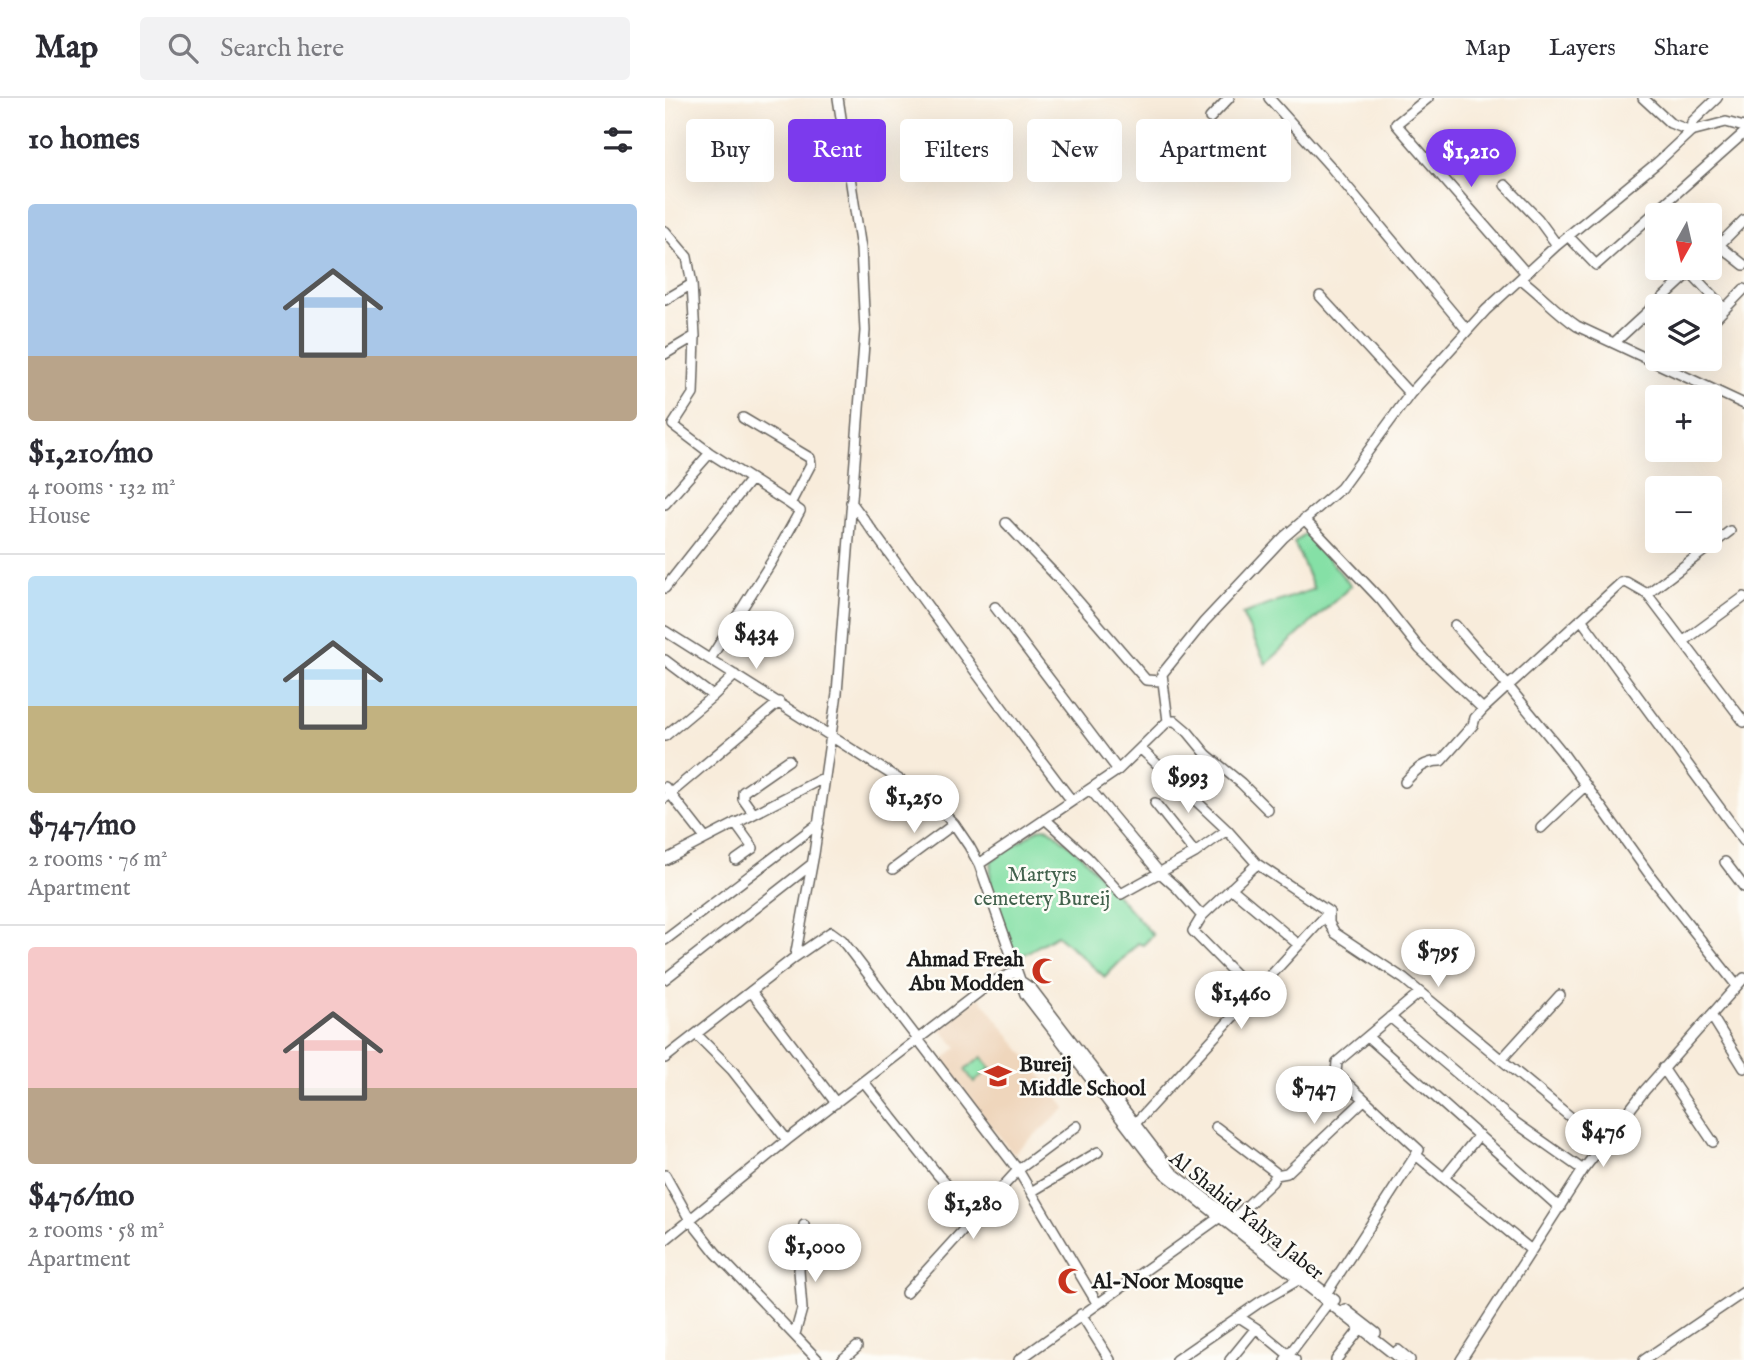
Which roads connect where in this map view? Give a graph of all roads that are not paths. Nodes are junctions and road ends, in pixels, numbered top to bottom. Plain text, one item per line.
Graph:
1 (838, 98) edge
2 (1229, 98) edge
3 (1269, 98) edge
4 (1428, 98) edge
5 (1643, 98) edge
6 (1717, 98) edge
7 (1210, 118) dead end
8 (1744, 127) edge
9 (1691, 131) junction
10 (1744, 133) edge
11 (1505, 185) dead end
12 (1744, 220) edge
13 (665, 231) edge
14 (1568, 236) junction
15 (1722, 244) edge
16 (1557, 245) junction
17 (1722, 248) edge
18 (1744, 265) edge
19 (1524, 276) junction
20 (1683, 280) edge
21 (1701, 280) edge
22 (692, 284) junction
23 (1744, 289) edge
24 (1320, 296) dead end
25 (665, 300) edge
26 (1725, 309) junction
27 (1722, 312) edge
28 (1644, 317) joint
29 (1467, 330) junction
30 (695, 336) junction
31 (1614, 343) junction
32 (665, 354) edge
33 (1645, 358) edge
34 (1672, 371) edge
35 (1410, 394) junction
36 (1744, 404) edge
37 (743, 418) dead end
38 (669, 427) edge
39 (711, 453) junction
40 (751, 479) junction
41 (851, 502) junction
42 (665, 504) edge
43 (790, 504) junction
44 (1304, 519) junction
45 (1006, 523) dead end
46 (1730, 531) dead end
47 (665, 588) edge
48 (1647, 594) junction
49 (1744, 597) edge
50 (995, 607) dead end
51 (1581, 619) junction
52 (1455, 625) dead end
53 (665, 631) edge
54 (1684, 641) junction
55 (711, 659) junction
56 (665, 660) edge
57 (735, 675) junction
58 (1161, 681) junction
59 (1509, 686) junction
60 (713, 696) junction
61 (779, 702) junction
62 (1483, 709) junction
63 (1168, 721) junction
64 (1744, 722) edge
65 (665, 736) edge
66 (832, 736) junction
67 (1141, 750) junction
68 (789, 760) dead end
69 (1118, 770) junction
70 (825, 777) junction
71 (1405, 782) dead end
72 (1586, 785) junction
73 (1090, 789) junction
74 (667, 793) edge
75 (1072, 801) junction
76 (1155, 803) dead end
77 (1268, 810) dead end
78 (753, 813) junction
79 (1045, 819) junction
80 (735, 823) junction
81 (819, 823) junction
82 (954, 824) junction
83 (1541, 828) dead end
84 (1227, 830) junction
85 (705, 838) junction
86 (1744, 841) edge
87 (1195, 853) junction
88 (665, 860) edge
89 (736, 860) dead end
90 (1725, 862) dead end
91 (812, 864) junction
92 (979, 864) junction
93 (1257, 864) junction
94 (893, 869) dead end
95 (1159, 872) junction
96 (1744, 887) edge
97 (1231, 888) junction
98 (1329, 912) junction
99 (1202, 916) junction
100 (665, 940) edge
101 (1299, 945) junction
102 (795, 957) junction
103 (1018, 976) junction
104 (1744, 978) edge
105 (665, 979) edge
106 (1737, 986) junction
107 (751, 991) junction
108 (1419, 993) junction
109 (1255, 994) junction
110 (1560, 995) dead end
111 (1711, 1015) junction
112 (1390, 1017) junction
113 (696, 1034) junction
114 (1368, 1037) junction
115 (919, 1039) junction
116 (665, 1058) edge
117 (1502, 1059) junction
118 (1663, 1068) junction
119 (1744, 1068) edge
120 (864, 1082) junction
121 (1364, 1100) junction
122 (837, 1102) junction
123 (1077, 1126) dead end
124 (1132, 1126) junction
125 (1216, 1127) dead end
126 (1479, 1135) junction
127 (787, 1140) junction
128 (1713, 1142) dead end
129 (1603, 1144) junction
130 (1098, 1152) dead end
131 (1416, 1155) junction
132 (1018, 1170) junction
133 (1583, 1170) junction
134 (665, 1175) edge
135 (1276, 1175) junction
136 (1444, 1178) junction
137 (1031, 1192) junction
138 (1560, 1208) junction
139 (979, 1212) junction
140 (1220, 1217) junction
141 (691, 1220) junction
142 (1231, 1221) junction
143 (804, 1225) dead end
144 (665, 1240) edge
145 (1531, 1250) junction
146 (1299, 1280) junction
147 (1744, 1292) edge
148 (906, 1293) dead end
149 (1326, 1299) junction
150 (1097, 1303) junction
151 (1081, 1314) junction
152 (1239, 1317) junction
153 (1256, 1328) junction
154 (1360, 1329) junction
155 (795, 1335) junction
156 (856, 1347) dead end
157 (1290, 1358) edge
158 (1178, 1359) edge
159 (818, 1360) edge
160 (842, 1360) edge
161 (1019, 1360) edge
162 (1110, 1360) edge
163 (1230, 1360) edge
164 (1336, 1360) edge
165 (1401, 1360) edge
166 (1410, 1360) edge
167 (1461, 1360) edge
168 (1644, 1360) edge

1 - 41 street
2 - 7 street
3 - 29 street
4 - 19 street
5 - 9 street
6 - 9 street
8 - 9 street
9 - 14 street
10 - 14 street
11 - 16 street
12 - 15 street
13 - 22 street
14 - 16 street
16 - 19 street
17 - 18 street
19 - 29 street
19 - 31 street
20 - 28 street
21 - 26 street
22 - 25 street
22 - 30 street
23 - 26 street
24 - 35 street
26 - 27 street
28 - 31 street
29 - 35 street
30 - 32 street
30 - 38 street
31 - 33 street
34 - 36 street
35 - 44 street
37 - 43 street
38 - 39 street
39 - 40 street
39 - 42 street
40 - 43 street
40 - 47 street
41 - 66 street
41 - 75 street
43 - 55 street
44 - 58 street
44 - 62 street
45 - 58 street
46 - 48 street
48 - 51 street
48 - 54 street
49 - 54 street
50 - 69 street
51 - 59 street
51 - 86 street
52 - 59 street
53 - 55 street, Al Shahid Yahya Jaber
54 - 64 street
55 - 57 street, Al Shahid Yahya Jaber
56 - 60 street
57 - 60 street
57 - 61 street, Al Shahid Yahya Jaber
58 - 63 street
59 - 62 street
59 - 72 street
60 - 65 street
61 - 66 street, Al Shahid Yahya Jaber
61 - 74 street
62 - 71 street
63 - 67 street
63 - 77 street
66 - 70 street
66 - 82 street, Al Shahid Yahya Jaber
67 - 69 street
67 - 84 street
68 - 78 street
69 - 73 street
70 - 78 street
70 - 81 street
72 - 83 street
72 - 106 street
73 - 75 street
73 - 95 street
74 - 85 street
75 - 79 street
76 - 87 street
78 - 80 street
79 - 92 street
79 - 95 street
80 - 85 street
80 - 89 street
81 - 91 street
81 - 100 street
82 - 92 street, Al Shahid Yahya Jaber
82 - 94 street
84 - 87 street
84 - 93 street
85 - 88 street
87 - 95 street
90 - 96 street
91 - 102 street
91 - 105 street
92 - 103 street, Al Shahid Yahya Jaber
93 - 97 street
93 - 98 street
95 - 99 street
97 - 99 street
97 - 101 street
98 - 101 street
98 - 108 street
99 - 109 street
101 - 109 street
102 - 107 street
102 - 115 street
103 - 115 street
103 - 124 street, Al Shahid Yahya Jaber
104 - 106 street
106 - 111 street
107 - 113 street
107 - 122 street
108 - 112 street
108 - 117 street
109 - 124 street
110 - 117 street
111 - 118 street
111 - 119 street
112 - 114 street
112 - 133 street
113 - 116 street
113 - 127 street
114 - 121 street
114 - 126 street
115 - 120 street
115 - 132 street
117 - 129 street
118 - 128 street
118 - 129 street
120 - 122 street
120 - 139 street
121 - 131 street
121 - 135 street
122 - 127 street
123 - 132 street
124 - 140 street, Al Shahid Yahya Jaber
124 - 142 street, Al Shahid Yahya Jaber
125 - 135 street
126 - 136 street
126 - 138 street
127 - 141 street
129 - 133 street
130 - 137 street
131 - 136 street
131 - 149 street
132 - 137 street
132 - 139 street
133 - 138 street
134 - 141 street
135 - 142 street
136 - 145 street
137 - 150 street
138 - 145 street
139 - 148 street
140 - 142 street, Al Shahid Yahya Jaber
140 - 150 street
141 - 144 street
141 - 155 street
142 - 146 street, Al Shahid Yahya Jaber
142 - 149 street, Al Shahid Yahya Jaber
143 - 155 street
145 - 167 street
146 - 149 street, Al Shahid Yahya Jaber
146 - 152 street
147 - 168 street
149 - 154 street, Al Shahid Yahya Jaber
149 - 157 street
149 - 166 street, Al Shahid Yahya Jaber
150 - 151 street
151 - 161 street
151 - 162 street
152 - 153 street
152 - 158 street
153 - 157 street
153 - 163 street
154 - 164 street
154 - 165 street, Al Shahid Yahya Jaber
155 - 159 street
156 - 160 street

